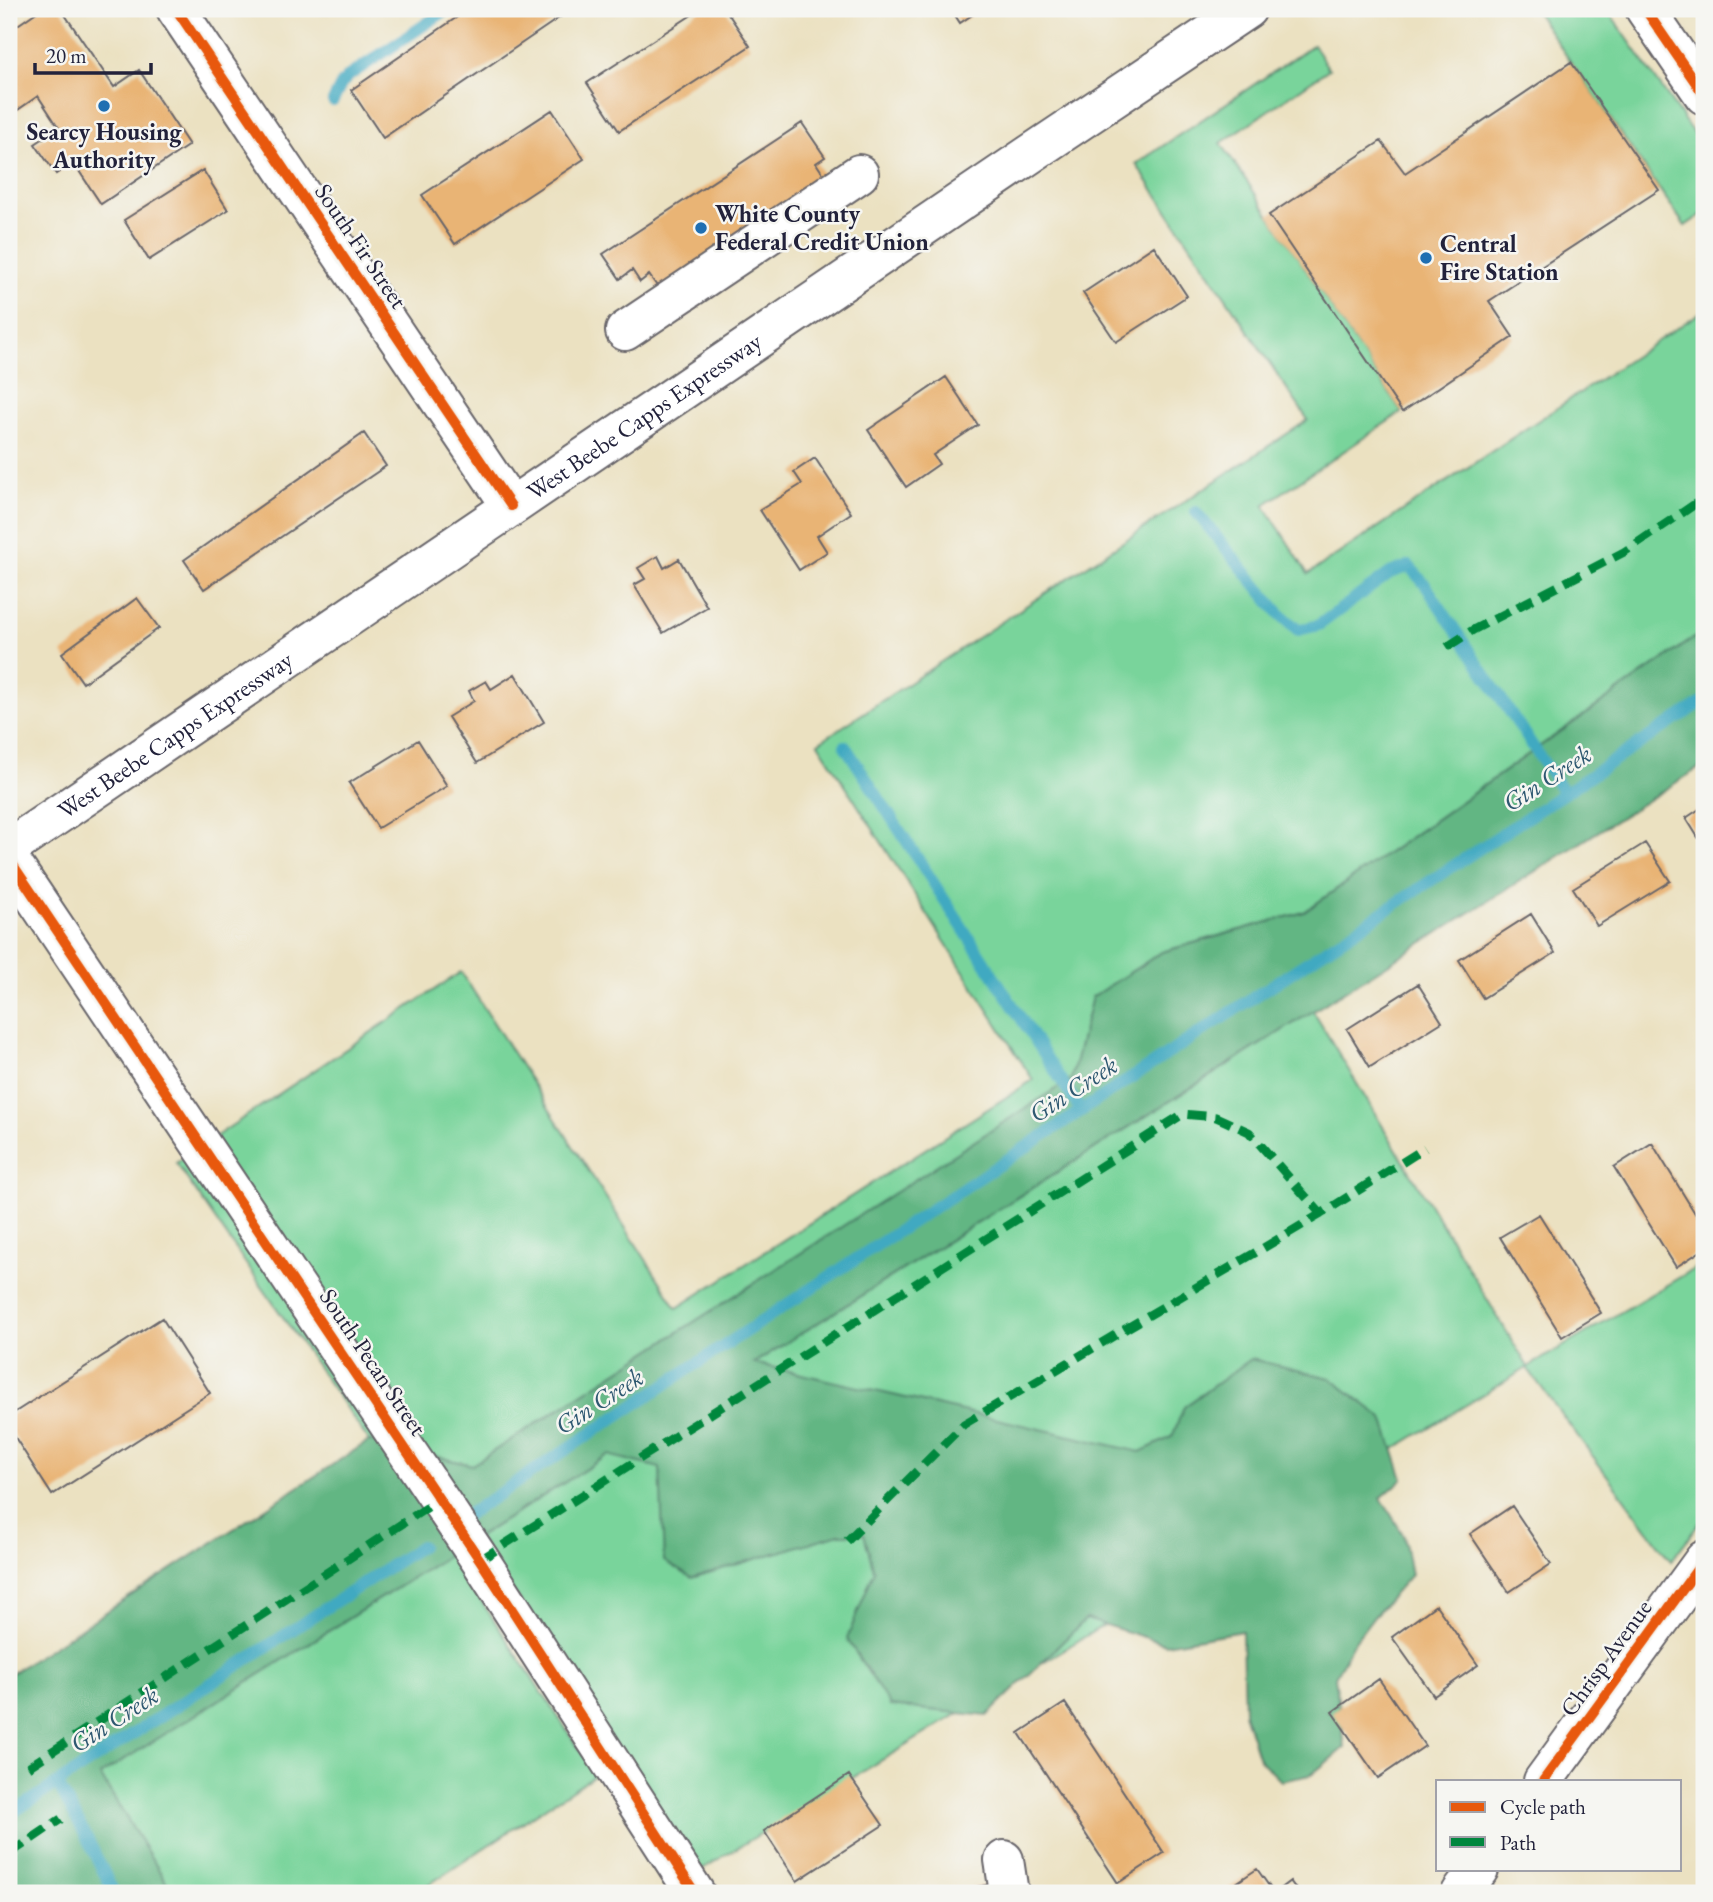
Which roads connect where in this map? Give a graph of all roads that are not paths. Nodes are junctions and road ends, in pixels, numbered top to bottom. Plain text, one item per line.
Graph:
1 (176, 9) edge
2 (1247, 9) edge
3 (1645, 9) edge
4 (1704, 95) edge
5 (859, 174) dead end
6 (625, 331) dead end
7 (511, 506) junction
8 (9, 848) edge
9 (9, 859) edge
10 (1704, 1560) edge
11 (1544, 1780) edge
12 (1478, 1870) edge
13 (695, 1893) edge
14 (1461, 1893) edge

1 - 7 street, South Fir Street
2 - 7 street, West Beebe Capps Expressway
3 - 4 street
5 - 6 street
7 - 8 street, West Beebe Capps Expressway
9 - 13 street, South Pecan Street
10 - 11 street, Chrisp Avenue
12 - 14 street

